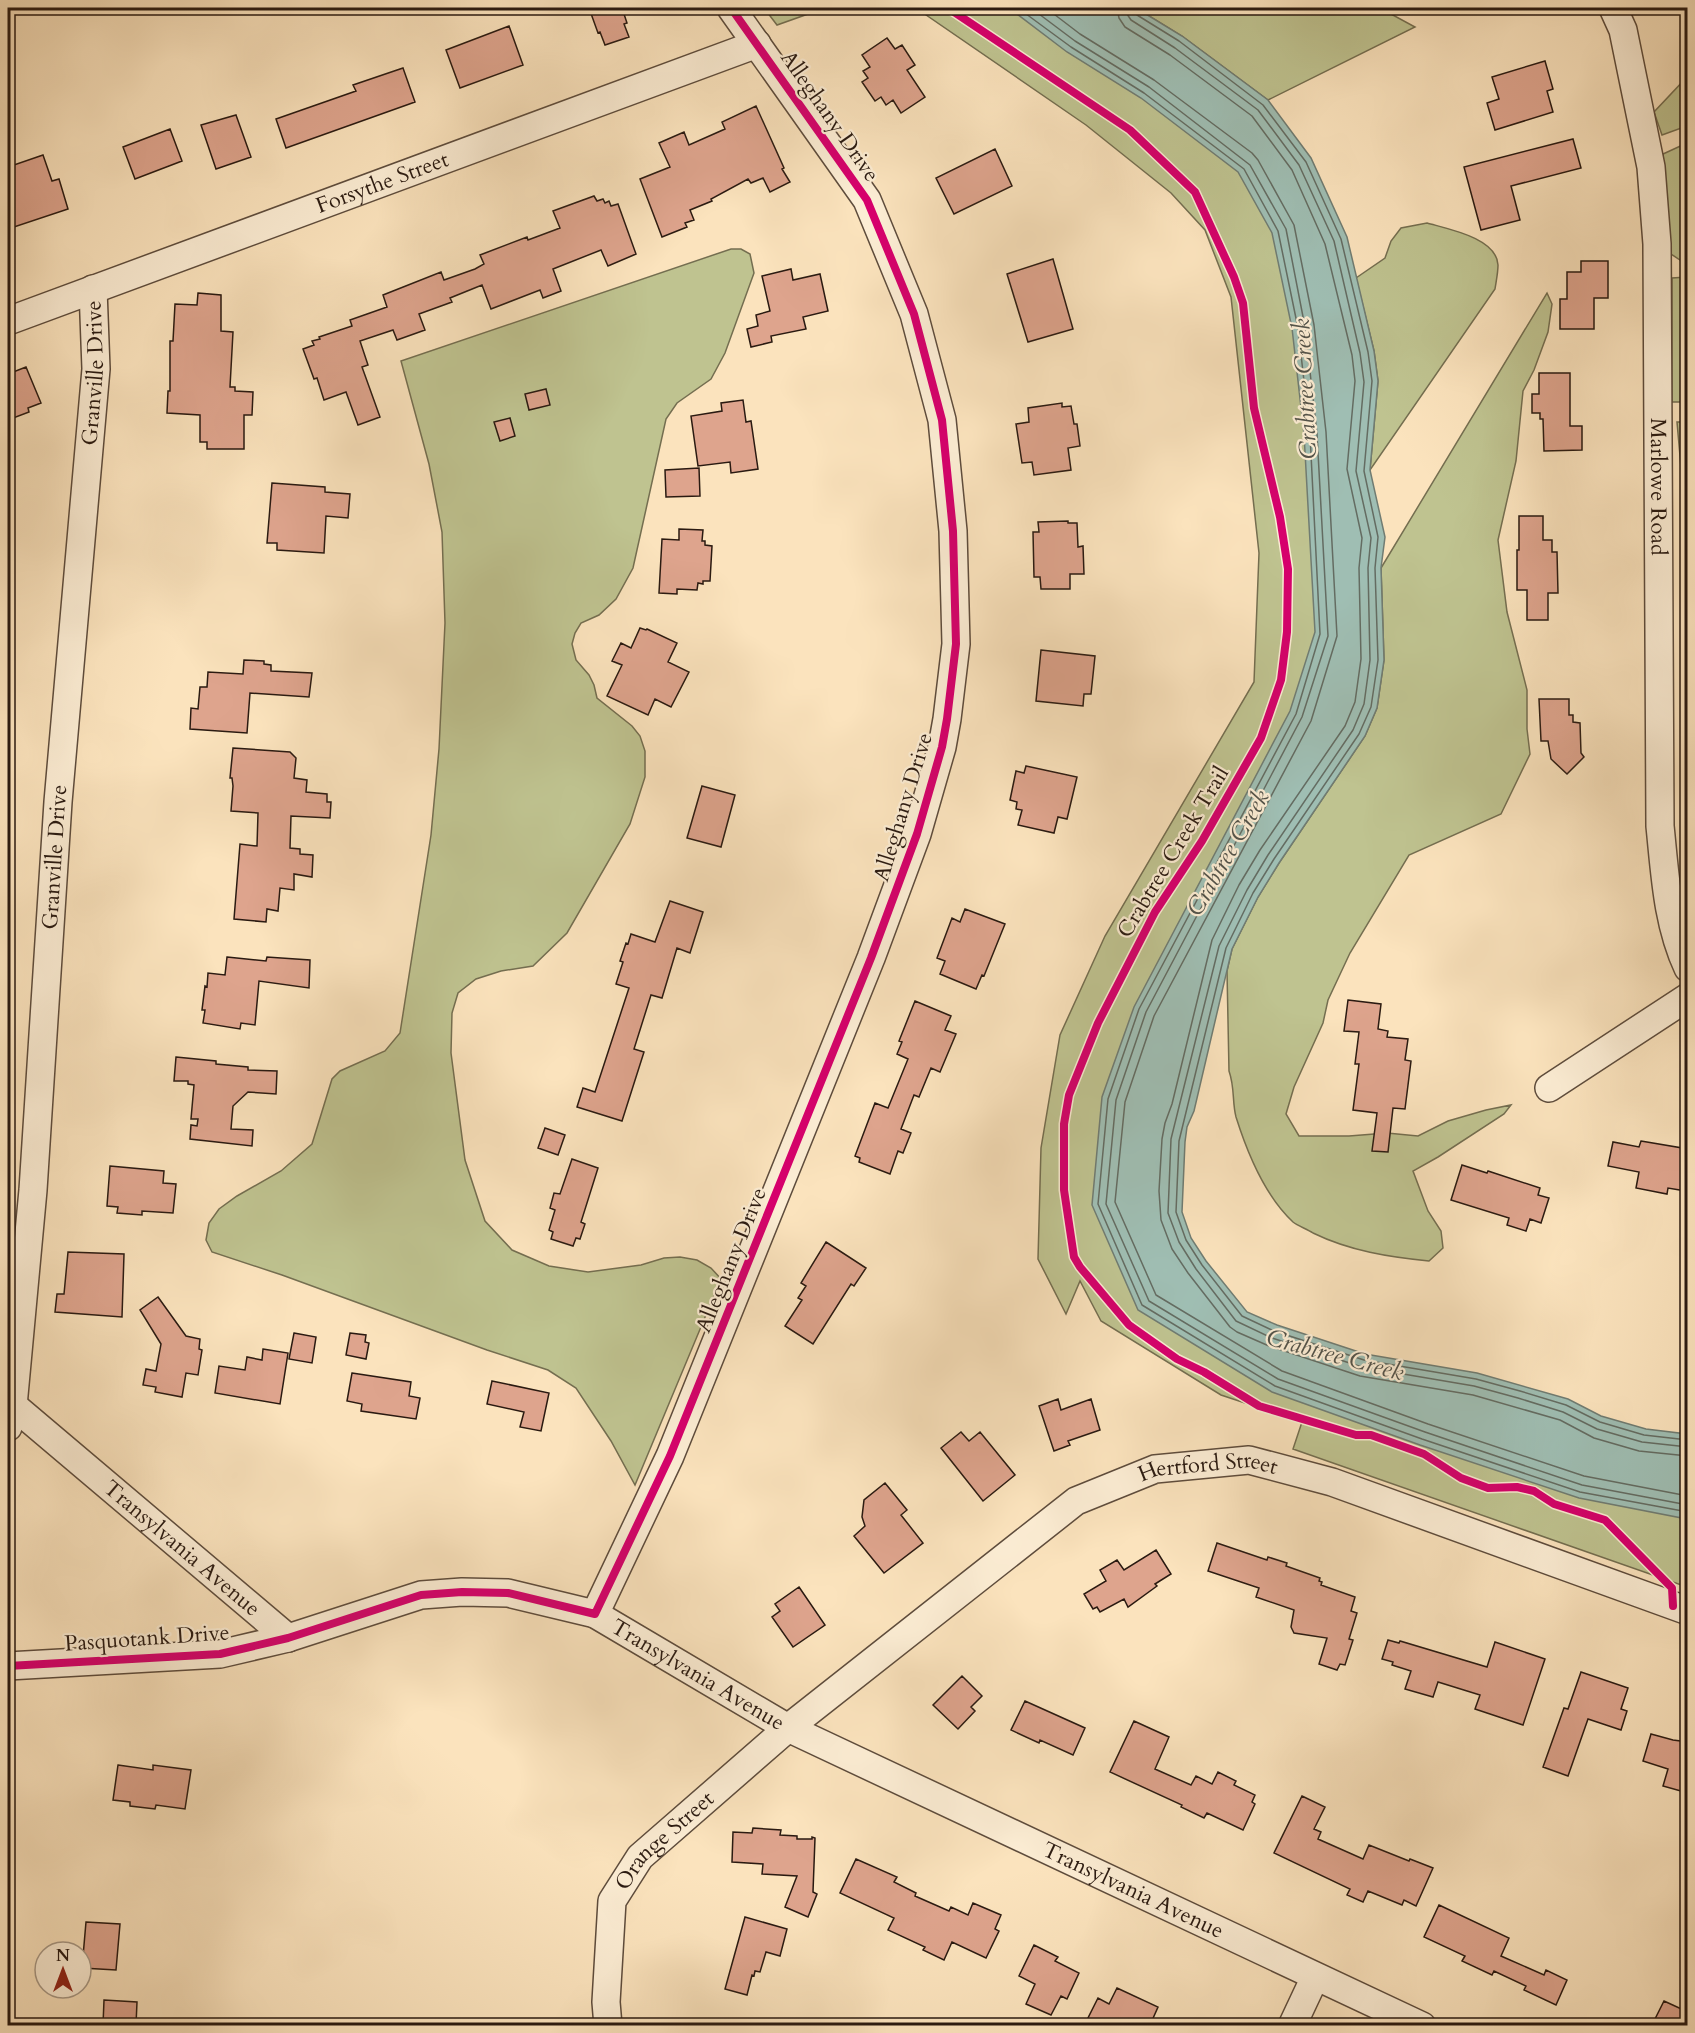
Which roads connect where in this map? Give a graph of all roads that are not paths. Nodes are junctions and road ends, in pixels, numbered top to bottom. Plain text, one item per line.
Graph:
1 (731, 8) edge
2 (1613, 8) edge
3 (757, 44) junction
4 (93, 289) junction
5 (8, 321) edge
6 (1688, 968) edge
7 (1688, 997) edge
8 (1549, 1088) dead end
9 (9, 1411) edge
10 (1688, 1611) edge
11 (595, 1614) junction
12 (288, 1638) junction
13 (8, 1666) edge
14 (788, 1728) junction
15 (1316, 1977) junction
16 (608, 2025) edge
17 (1292, 2025) edge
18 (1422, 2025) edge

1 - 3 street, Alleghany Drive
2 - 6 street, Marlowe Road
3 - 4 street, Forsythe Street
3 - 11 street, Alleghany Drive
4 - 5 street, Forsythe Street
4 - 9 street, Granville Drive
7 - 8 street
9 - 12 street, Transylvania Avenue
10 - 14 street, Hertford Street
11 - 12 street, Transylvania Avenue
11 - 14 street, Transylvania Avenue
12 - 13 street, Pasquotank Drive
14 - 15 street, Transylvania Avenue
14 - 16 street, Orange Street
15 - 17 street
15 - 18 street, Transylvania Avenue

